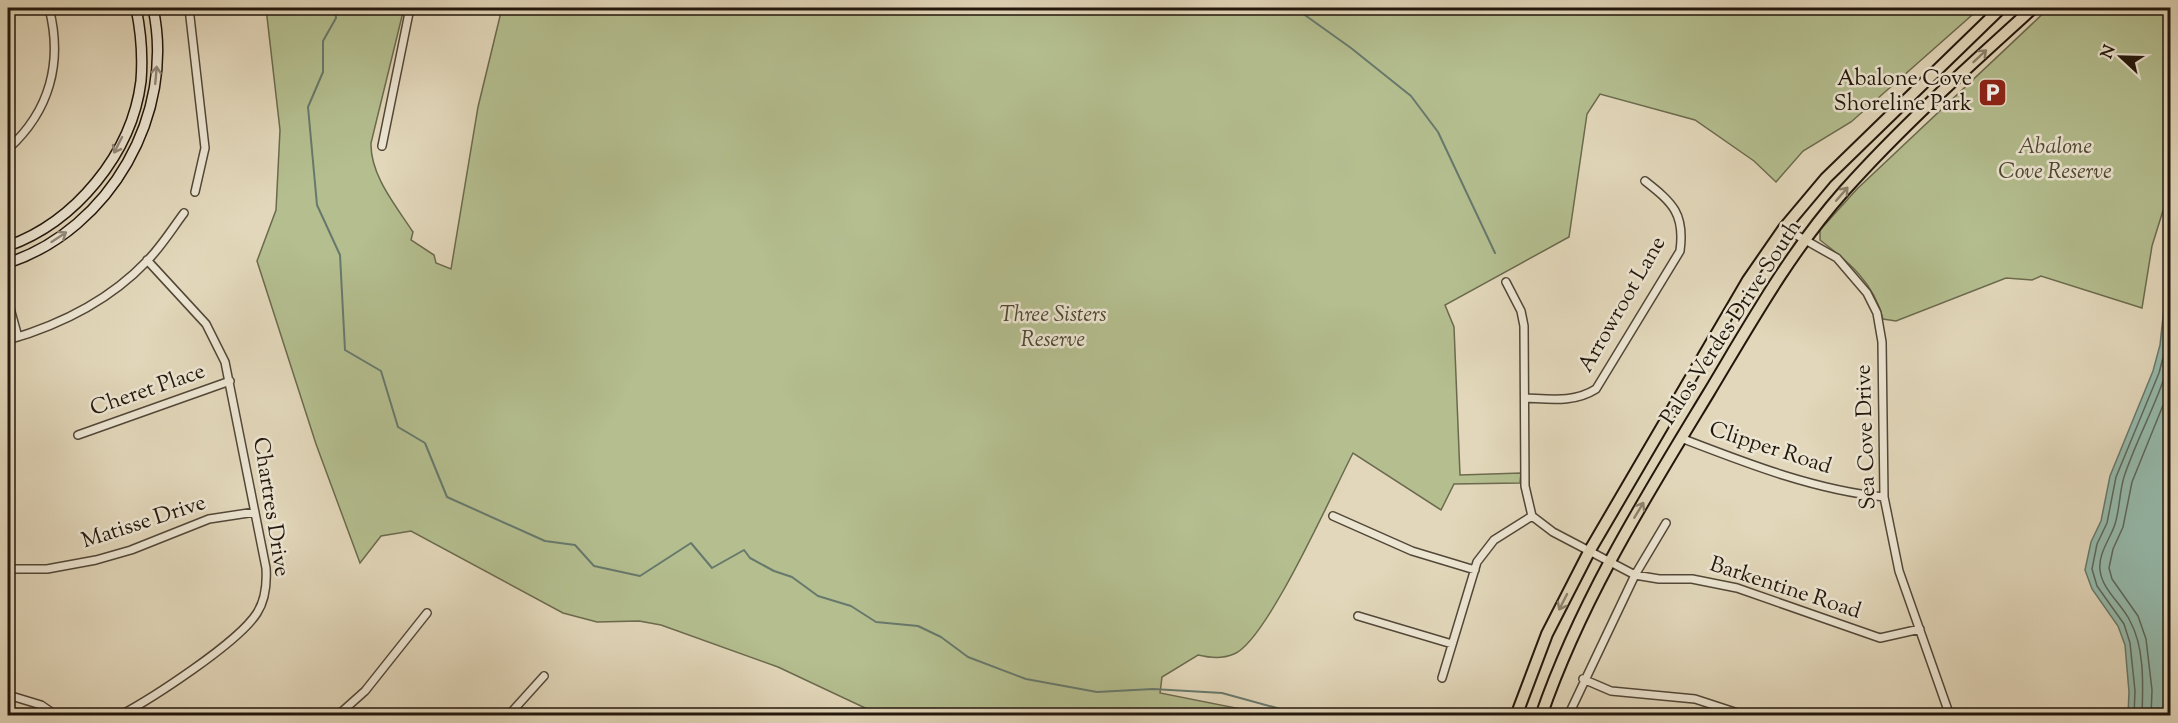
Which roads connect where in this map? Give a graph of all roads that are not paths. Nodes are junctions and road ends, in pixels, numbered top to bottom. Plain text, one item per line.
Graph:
1 (49, 8) edge
2 (136, 8) edge
3 (153, 8) edge
4 (189, 8) edge
5 (410, 8) edge
6 (2001, 8) edge
7 (2033, 8) edge
8 (382, 146) dead end
9 (8, 149) edge
10 (1645, 181) dead end
11 (195, 192) dead end
12 (184, 213) dead end
13 (1784, 228) junction
14 (1805, 239) junction
15 (8, 246) edge
16 (147, 260) junction
17 (8, 263) edge
18 (1506, 282) dead end
19 (8, 302) edge
20 (18, 337) junction
21 (8, 340) edge
22 (230, 381) junction
23 (1525, 398) junction
24 (78, 435) dead end
25 (1681, 438) junction
26 (1884, 497) junction
27 (255, 512) junction
28 (1333, 516) dead end
29 (1532, 516) junction
30 (1666, 523) dead end
31 (1590, 550) junction
32 (1609, 560) junction
33 (8, 570) edge
34 (1475, 570) junction
35 (1635, 575) junction
36 (427, 613) dead end
37 (1358, 616) dead end
38 (1920, 629) junction
39 (1452, 644) junction
40 (544, 676) dead end
41 (1442, 678) dead end
42 (1584, 679) junction
43 (8, 695) edge
44 (57, 716) edge
45 (118, 716) edge
46 (337, 716) edge
47 (508, 716) edge
48 (1516, 716) edge
49 (1541, 716) edge
50 (1568, 716) edge
51 (1747, 716) edge
52 (1950, 716) edge

1 - 9 street
2 -> 15 main road
17 -> 3 main road
4 - 11 street
5 - 8 street
6 - 13 main road, Palos Verdes Drive South
14 -> 7 main road, Palos Verdes Drive South
10 - 23 street, Arrowroot Lane
12 - 16 street
13 - 14 street, Sea Cove Drive
13 - 31 main road, Palos Verdes Drive South
14 - 25 main road, Palos Verdes Drive South
14 - 26 street, Sea Cove Drive
16 - 20 street
16 - 22 street, Chartres Drive
18 - 23 street
19 - 20 street
20 - 21 street
22 - 24 street, Cheret Place
22 - 27 street, Chartres Drive
23 - 29 street
25 - 26 street, Clipper Road
32 -> 25 main road, Palos Verdes Drive South
26 - 38 street, Sea Cove Drive
27 - 33 street, Matisse Drive
27 - 45 street, Chartres Drive
28 - 34 street
29 - 31 street, Barkentine Road
29 - 34 street
30 - 35 street
31 - 32 street, Barkentine Road
31 -> 48 main road, Palos Verdes Drive South
32 - 35 street, Barkentine Road
32 - 49 main road, Palos Verdes Drive South
34 - 39 street
35 - 38 street, Barkentine Road
35 - 42 street
36 - 46 street
37 - 39 street
38 - 52 street, Sea Cove Drive
39 - 41 street
40 - 47 street
42 - 50 street
42 - 51 street
43 - 44 street

